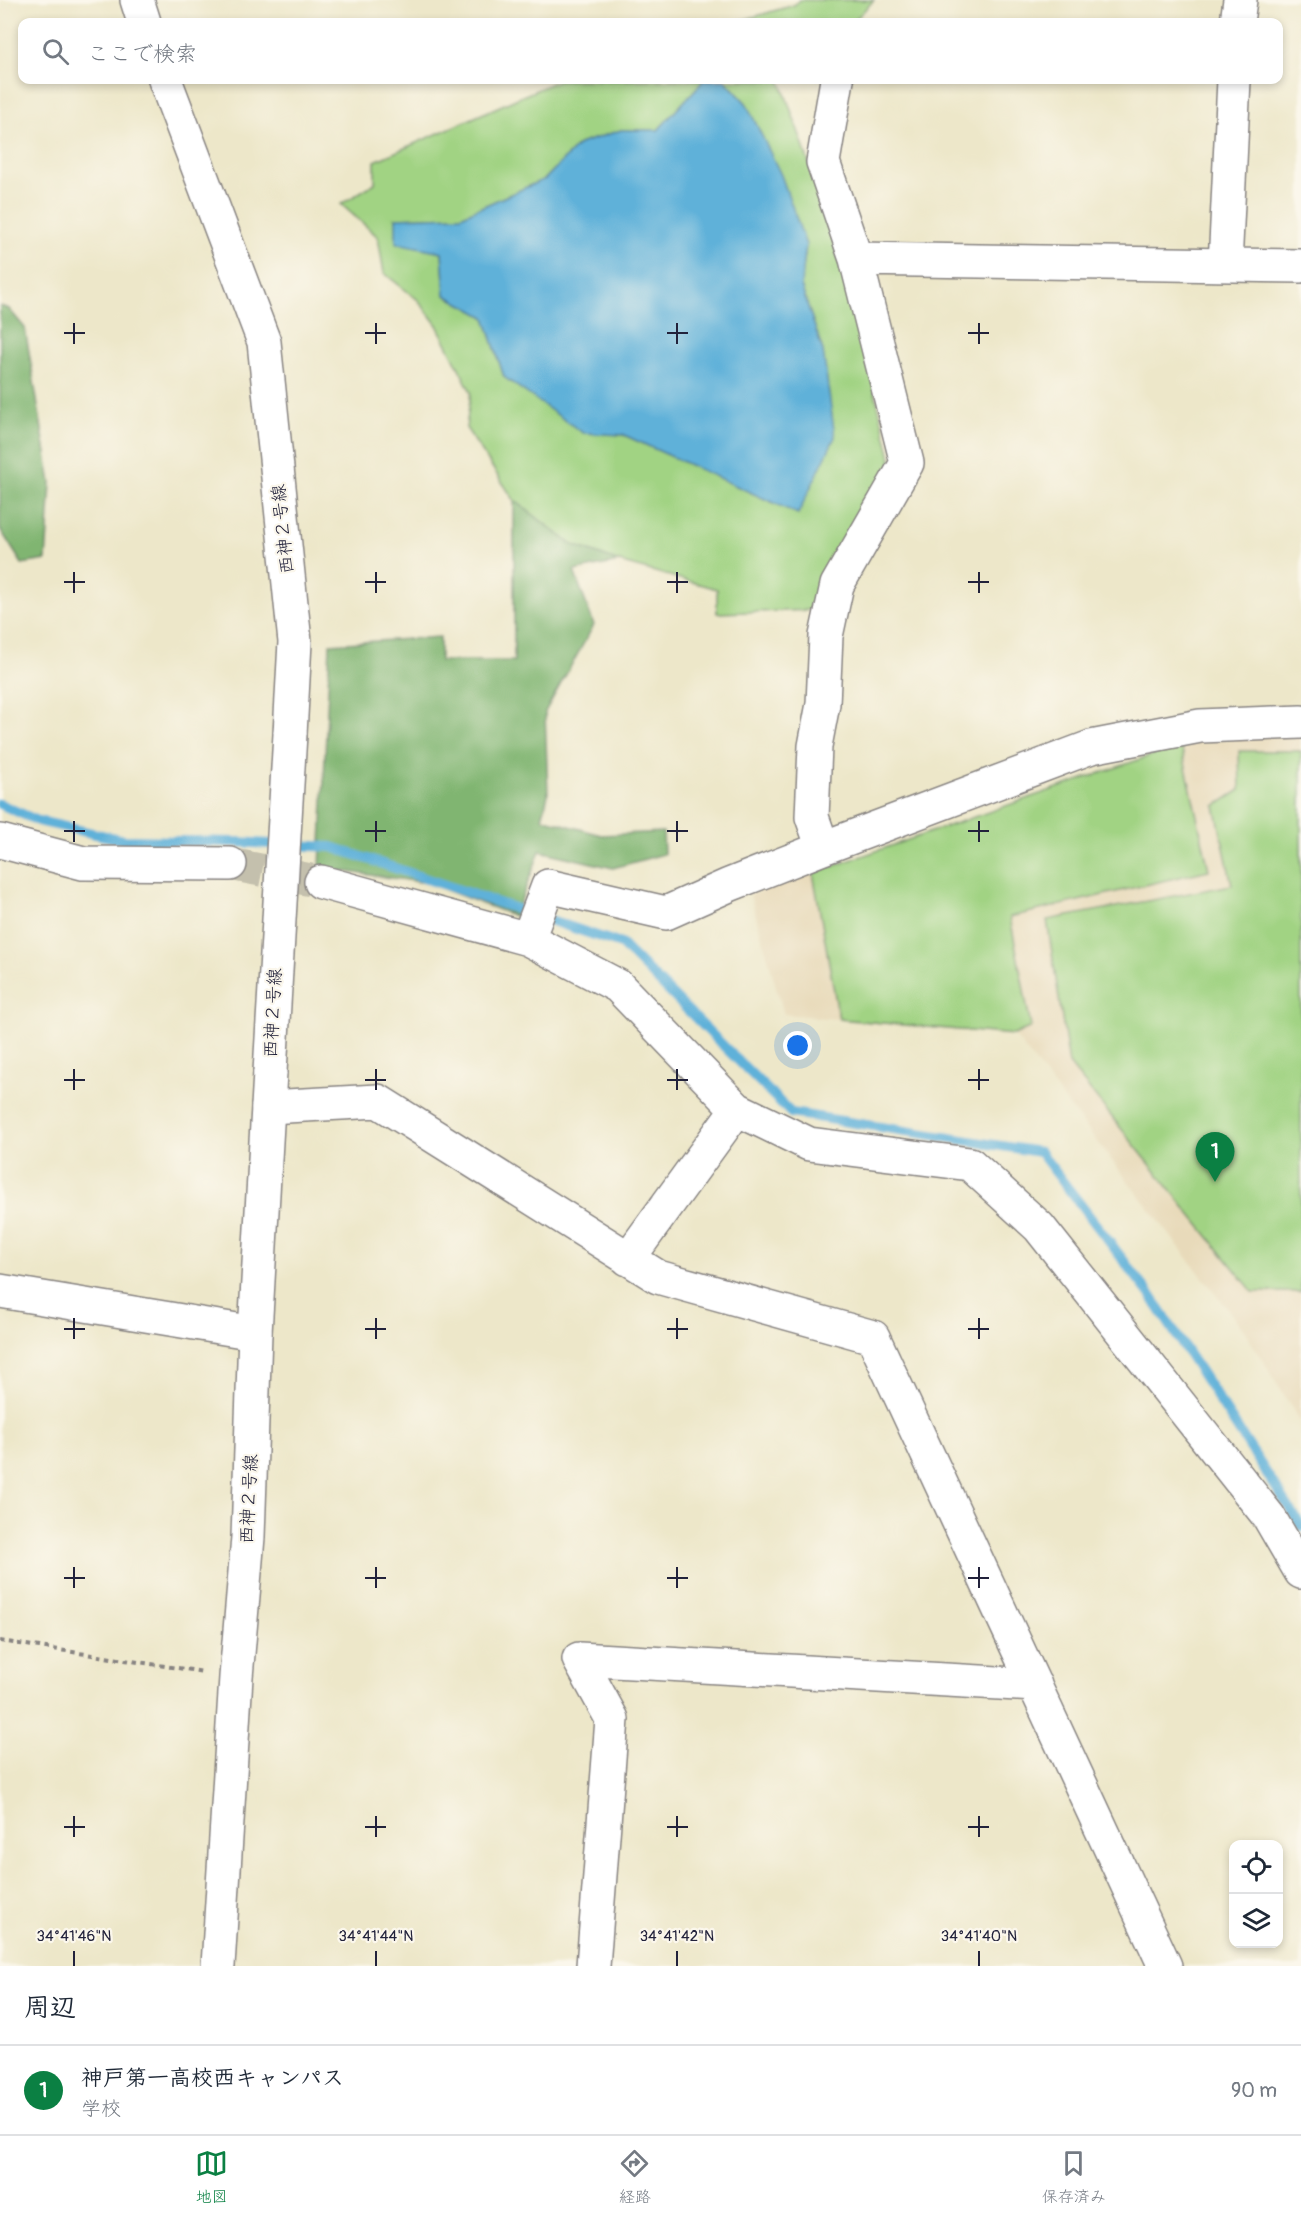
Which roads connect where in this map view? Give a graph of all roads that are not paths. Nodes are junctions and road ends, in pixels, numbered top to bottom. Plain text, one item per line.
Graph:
1 (136, 0) edge
2 (1239, 0) edge
3 (143, 18) edge
4 (1237, 18) edge
5 (167, 84) edge
6 (836, 84) edge
7 (1234, 84) edge
8 (856, 259) junction
9 (1225, 265) junction
10 (1301, 266) edge
11 (1301, 722) edge
12 (0, 841) edge
13 (823, 848) junction
14 (230, 864) tunnel mouth
15 (321, 882) tunnel mouth
16 (528, 939) junction
17 (268, 1107) junction
18 (737, 1109) junction
19 (628, 1259) junction
20 (0, 1291) edge
21 (255, 1333) junction
22 (1301, 1572) edge
23 (1035, 1685) junction
24 (218, 1966) edge
25 (593, 1966) edge
26 (1165, 1966) edge

1 - 3 street
2 - 4 street
5 - 17 street, 西神２号線, bridge
6 - 8 street
7 - 9 street
8 - 9 street
8 - 13 street
9 - 10 street
11 - 13 street
12 - 14 street
13 - 16 street
15 - 16 street
16 - 18 street
17 - 19 street
17 - 21 street, 西神２号線
18 - 19 street
18 - 22 street
19 - 23 street
20 - 21 street
21 - 24 street, 西神２号線
23 - 25 street
23 - 26 street

